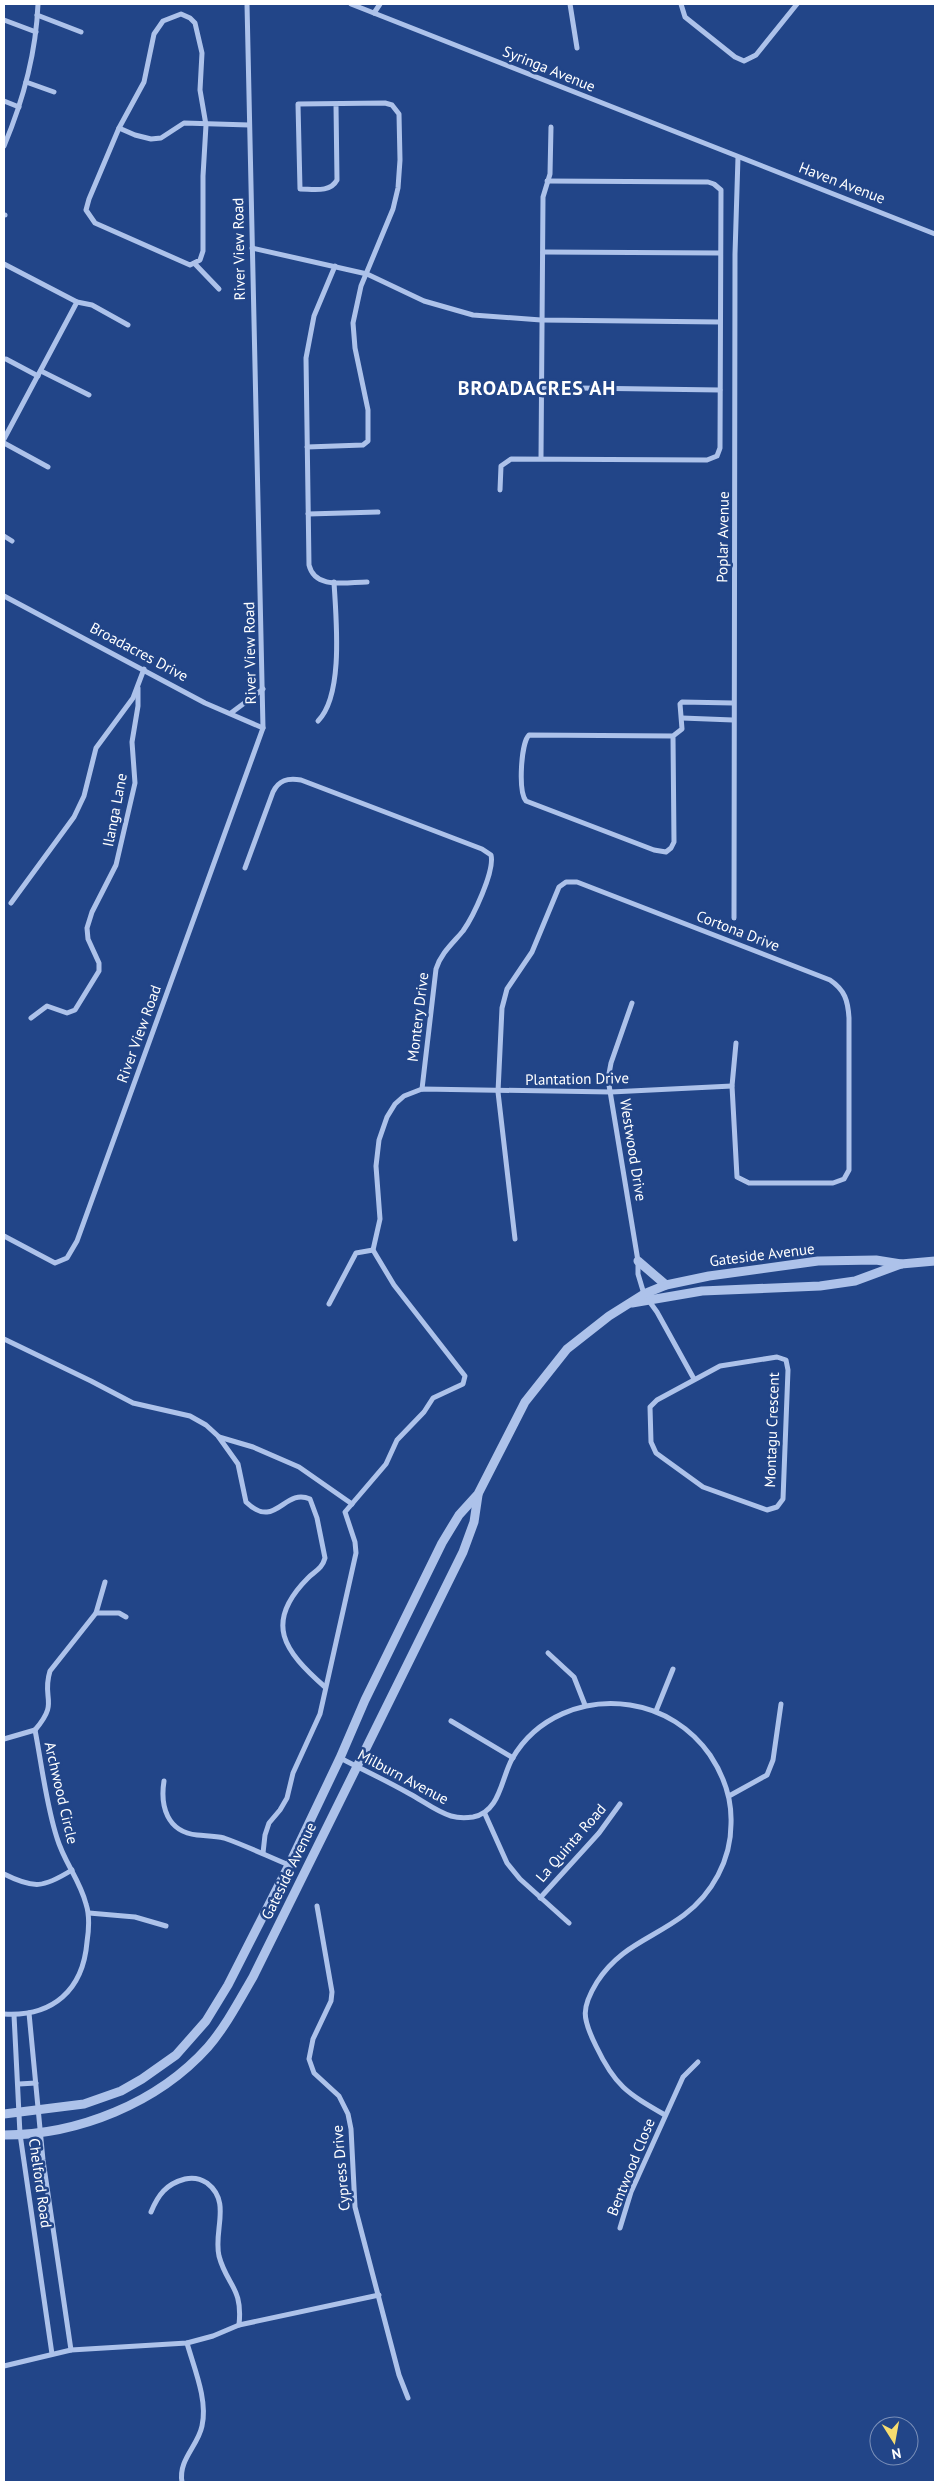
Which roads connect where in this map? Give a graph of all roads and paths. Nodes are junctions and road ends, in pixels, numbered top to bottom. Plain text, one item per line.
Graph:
1 (38, 4) edge
2 (247, 4) edge
3 (351, 4) edge
4 (380, 4) edge
5 (570, 4) edge
6 (681, 4) edge
7 (797, 4) edge
8 (374, 13) junction
9 (37, 14) junction
10 (4, 20) edge
11 (36, 32) junction
12 (82, 32) dead end
13 (577, 48) dead end
14 (26, 82) junction
15 (54, 92) dead end
16 (4, 101) edge
17 (336, 105) junction
18 (19, 107) junction
19 (206, 125) junction
20 (249, 126) junction
21 (551, 127) dead end
22 (119, 128) junction
23 (4, 146) edge
24 (738, 157) junction
25 (547, 181) junction
26 (935, 234) edge
27 (252, 248) junction
28 (543, 252) junction
29 (720, 253) junction
30 (4, 264) edge
31 (195, 264) junction
32 (335, 266) junction
33 (367, 274) junction
34 (219, 289) dead end
35 (77, 302) junction
36 (541, 320) junction
37 (720, 322) junction
38 (128, 325) dead end
39 (6, 359) dead end
40 (40, 374) junction
41 (503, 388) dead end
42 (540, 388) junction
43 (720, 390) junction
44 (90, 395) dead end
45 (4, 439) edge
46 (4, 444) edge
47 (307, 447) junction
48 (541, 458) junction
49 (48, 467) dead end
50 (500, 490) dead end
51 (378, 512) dead end
52 (308, 514) junction
53 (4, 536) edge
54 (12, 541) dead end
55 (334, 582) junction
56 (367, 582) dead end
57 (4, 596) edge
58 (144, 669) junction
59 (138, 688) junction
60 (263, 689) junction
61 (734, 703) junction
62 (230, 713) junction
63 (682, 718) junction
64 (734, 720) junction
65 (318, 721) dead end
66 (263, 728) junction
67 (673, 736) junction
68 (245, 868) dead end
69 (11, 903) dead end
70 (734, 918) dead end
71 (632, 1003) dead end
72 (31, 1018) dead end
73 (736, 1044) dead end
74 (732, 1086) junction
75 (422, 1089) junction
76 (498, 1092) junction
77 (611, 1092) junction
78 (4, 1236) edge
79 (515, 1239) dead end
80 (373, 1250) junction
81 (638, 1261) junction
82 (935, 1262) edge
83 (901, 1264) junction
84 (666, 1286) junction
85 (646, 1298) junction
86 (329, 1304) dead end
87 (4, 1339) edge
88 (694, 1379) junction
89 (218, 1436) junction
90 (478, 1494) junction
91 (352, 1504) junction
92 (105, 1582) dead end
93 (96, 1613) junction
94 (126, 1617) dead end
95 (548, 1654) dead end
96 (673, 1669) dead end
97 (325, 1687) junction
98 (780, 1704) dead end
99 (585, 1705) junction
100 (656, 1711) junction
101 (451, 1721) dead end
102 (35, 1730) junction
103 (4, 1739) edge
104 (340, 1758) junction
105 (513, 1758) junction
106 (356, 1766) junction
107 (164, 1781) dead end
108 (729, 1796) junction
109 (620, 1804) dead end
110 (485, 1814) junction
111 (263, 1852) junction
112 (289, 1865) junction
113 (72, 1870) junction
114 (4, 1874) edge
115 (540, 1898) junction
116 (318, 1906) dead end
117 (88, 1914) junction
118 (569, 1923) dead end
119 (166, 1926) dead end
120 (29, 2013) junction
121 (4, 2014) edge
122 (14, 2014) junction
123 (698, 2062) dead end
124 (36, 2083) junction
125 (19, 2084) junction
126 (40, 2111) junction
127 (18, 2113) junction
128 (4, 2114) edge
129 (665, 2116) junction
130 (42, 2131) junction
131 (20, 2134) junction
132 (4, 2135) edge
133 (150, 2212) dead end
134 (620, 2228) dead end
135 (379, 2295) junction
136 (239, 2325) junction
137 (187, 2343) junction
138 (72, 2350) junction
139 (52, 2354) junction
140 (4, 2366) edge
141 (408, 2398) dead end
142 (181, 2482) edge

1 - 9 street
2 - 20 street, River View Road
3 - 8 street, Syringa Avenue
4 - 8 street
5 - 13 street
6 - 7 street
8 - 24 street, Syringa Avenue
9 - 11 street
9 - 12 street
10 - 11 street
11 - 14 street
14 - 15 street
14 - 18 street
16 - 18 street
17 - 17 street
17 - 33 street
18 - 23 street
19 - 20 street
19 - 22 street
19 - 22 street
19 - 31 street
20 - 27 street, River View Road
21 - 25 street
22 - 31 street
24 - 26 street, Haven Avenue
24 - 61 street, Poplar Avenue
25 - 28 street
25 - 29 street
27 - 32 street
27 - 60 street, River View Road
28 - 29 street
28 - 36 street
29 - 37 street
30 - 35 street
31 - 34 street
32 - 33 street
32 - 47 street
33 - 36 street
33 - 47 street
35 - 38 street
35 - 40 street
36 - 37 street
36 - 42 street
37 - 43 street
39 - 40 street
40 - 44 street
40 - 45 street
41 - 42 street
42 - 43 street
42 - 48 street
43 - 48 street
46 - 49 street
47 - 52 street
48 - 50 street
51 - 52 street
52 - 55 street
53 - 54 street
55 - 56 street
55 - 65 street
57 - 58 street, Broadacres Drive
58 - 59 street, Ilanga Lane
58 - 62 street, Broadacres Drive
59 - 69 street, Ilanga Lane
59 - 72 street, Ilanga Lane
60 - 62 street
60 - 66 street, River View Road
61 - 63 street
61 - 64 street, Poplar Avenue
62 - 66 street, Broadacres Drive
63 - 64 street
63 - 67 street
64 - 70 street, Poplar Avenue
66 - 78 street, River View Road
67 - 67 street
68 - 75 street, Montery Drive
71 - 77 street, Westwood Drive
73 - 74 street, Cortona Drive
74 - 76 street, Cortona Drive
74 - 77 street, Plantation Drive
75 - 76 street, Plantation Drive
75 - 80 street
76 - 77 street, Plantation Drive
76 - 79 street, Cortona Drive
77 - 81 street, Westwood Drive
80 - 86 street
80 - 91 street
81 - 84 street
81 - 85 street, Westwood Drive
82 - 83 street, Gateside Avenue
83 - 84 street, Gateside Avenue
83 - 85 street, Gateside Avenue
84 - 85 street, Gateside Avenue
85 - 88 street
85 - 90 street, Gateside Avenue
87 - 89 street
88 - 88 street, Montagu Crescent
89 - 91 street
89 - 97 street
90 - 104 street, Gateside Avenue
90 - 106 street, Gateside Avenue
91 - 97 street
92 - 93 street
93 - 94 street
93 - 102 street
95 - 99 street
96 - 100 street
97 - 111 street
98 - 108 street
99 - 100 street
99 - 105 street
100 - 108 street
101 - 105 street
102 - 103 street, Archwood Circle
102 - 113 street, Archwood Circle
104 - 106 street, Milburn Avenue
104 - 112 street, Gateside Avenue
105 - 110 street
106 - 110 street, Milburn Avenue
106 - 130 street, Gateside Avenue
107 - 111 street
108 - 129 street, Bentwood Close
109 - 115 street, La Quinta Road
110 - 115 street
111 - 112 street
112 - 126 street, Gateside Avenue
113 - 114 street
113 - 117 street, Archwood Circle
115 - 118 street
116 - 135 street, Cypress Drive
117 - 119 street
117 - 120 street, Archwood Circle
120 - 122 street, Archwood Circle
120 - 124 street, Chelford Road
121 - 122 street, Archwood Circle
122 - 125 street, Chelford Road
123 - 129 street, Bentwood Close
124 - 125 street
124 - 126 street, Chelford Road
125 - 127 street, Chelford Road
126 - 127 street, Gateside Avenue
126 - 130 street, Chelford Road
127 - 128 street, Gateside Avenue
127 - 131 street, Chelford Road
129 - 134 street, Bentwood Close
130 - 131 street, Gateside Avenue
130 - 138 street, Chelford Road
131 - 132 street, Gateside Avenue
131 - 139 street, Chelford Road
133 - 136 street
135 - 136 street
135 - 141 street, Cypress Drive
136 - 137 street
137 - 138 street
137 - 142 street
138 - 139 street
139 - 140 street

